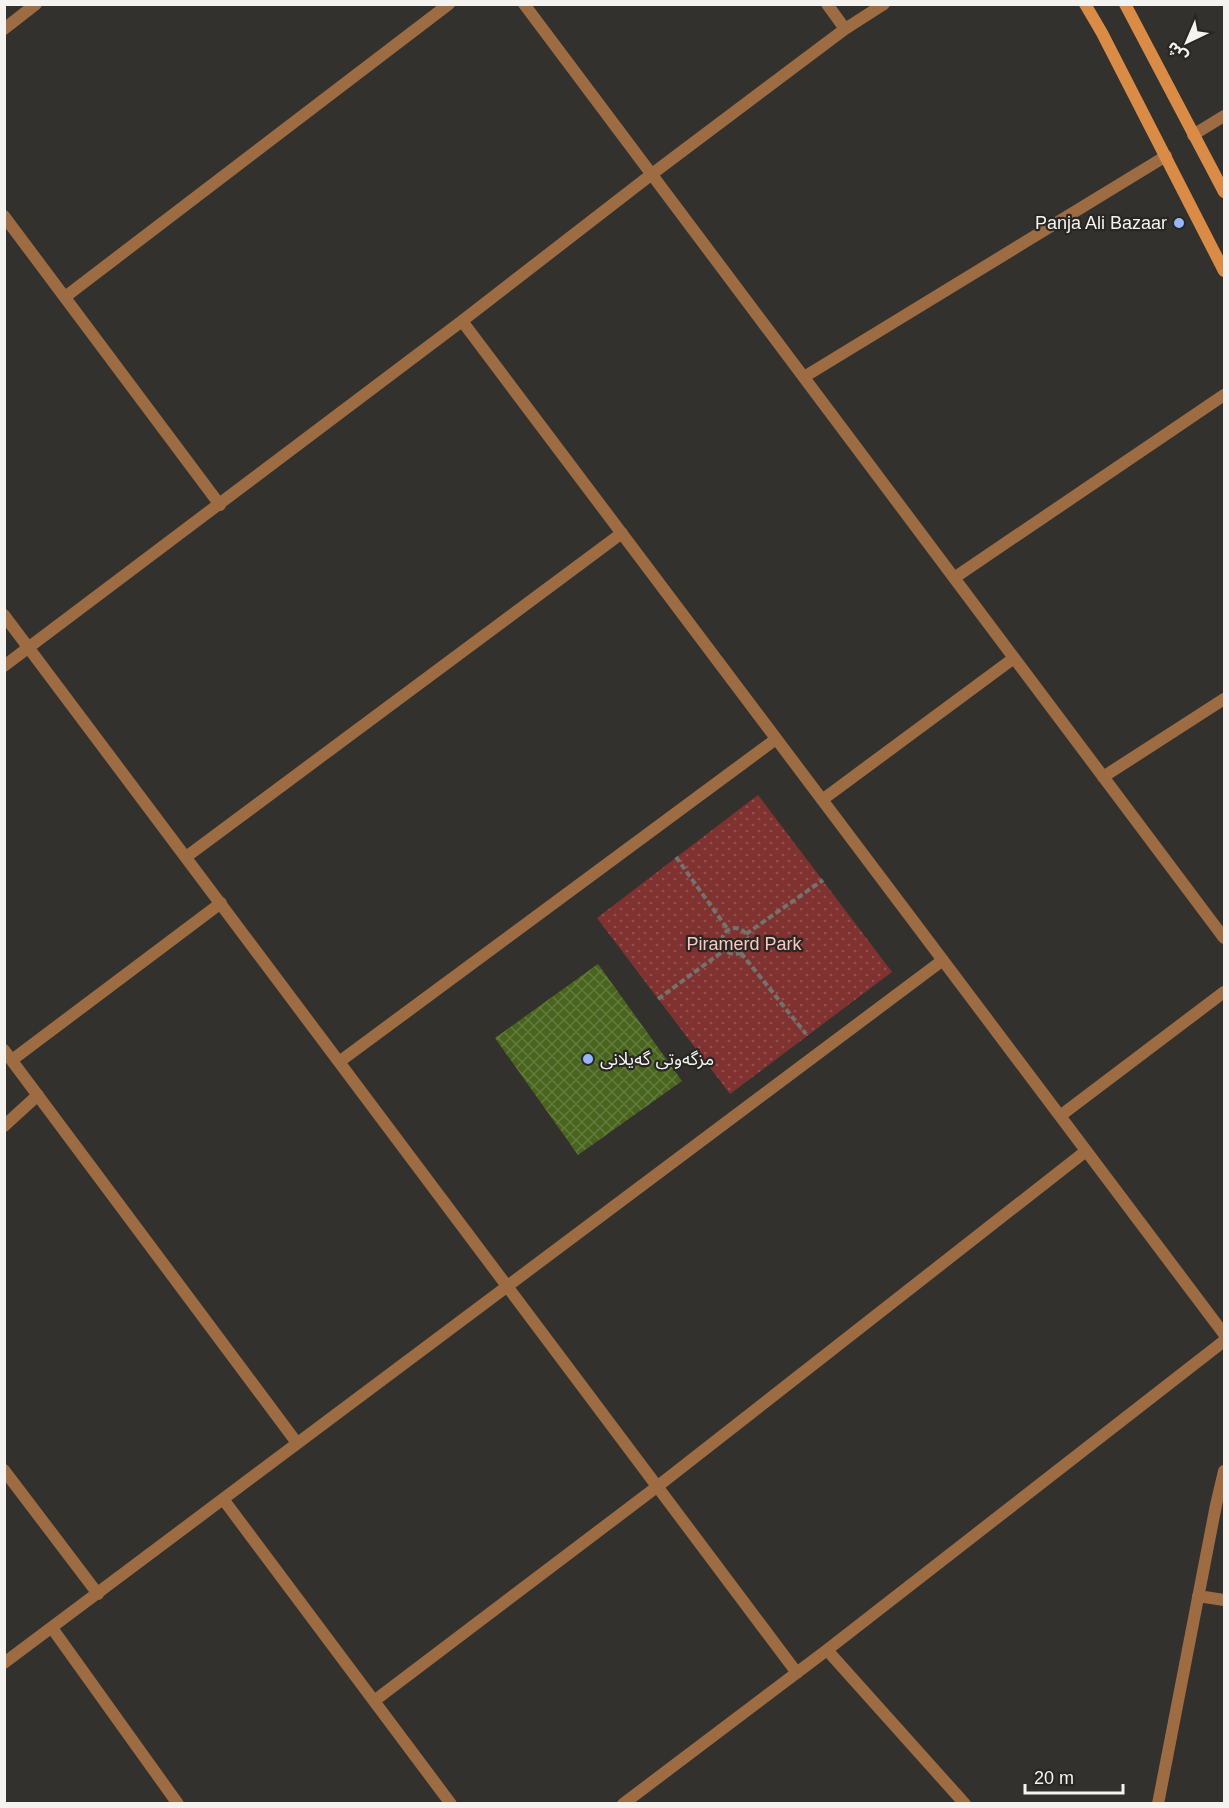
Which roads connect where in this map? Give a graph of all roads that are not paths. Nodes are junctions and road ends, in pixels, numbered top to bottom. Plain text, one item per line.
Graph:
1 (36, 4) edge
2 (449, 4) edge
3 (524, 4) edge
4 (827, 4) edge
5 (884, 4) edge
6 (1085, 4) edge
7 (1125, 4) edge
8 (4, 29) edge
9 (845, 29) junction
10 (1224, 116) edge
11 (1193, 135) junction
12 (1166, 156) junction
13 (652, 174) junction
14 (1224, 192) edge
15 (4, 216) edge
16 (1224, 271) edge
17 (65, 297) junction
18 (462, 321) junction
19 (804, 377) junction
20 (1224, 395) edge
21 (220, 505) junction
22 (622, 533) junction
23 (954, 578) junction
24 (4, 615) edge
25 (29, 648) junction
26 (1014, 658) junction
27 (4, 666) edge
28 (1224, 699) edge
29 (776, 739) junction
30 (1103, 777) junction
31 (822, 800) junction
32 (186, 857) junction
33 (220, 903) junction
34 (1224, 938) edge
35 (943, 960) junction
36 (1224, 993) edge
37 (4, 1050) edge
38 (12, 1060) junction
39 (339, 1062) junction
40 (38, 1095) junction
41 (1060, 1116) junction
42 (4, 1126) edge
43 (1086, 1151) junction
44 (507, 1285) junction
45 (1224, 1334) edge
46 (1224, 1341) edge
47 (297, 1443) junction
48 (4, 1470) edge
49 (1224, 1471) edge
50 (658, 1486) junction
51 (223, 1499) junction
52 (98, 1594) junction
53 (1198, 1596) junction
54 (1224, 1600) edge
55 (52, 1628) junction
56 (826, 1650) junction
57 (4, 1663) edge
58 (797, 1673) junction
59 (375, 1701) junction
60 (178, 1803) edge
61 (451, 1803) edge
62 (623, 1803) edge
63 (965, 1803) edge
64 (1158, 1803) edge

1 - 8 street
2 - 17 street
3 - 13 street
4 - 9 street
5 - 9 street
6 - 12 main road
7 - 11 main road
9 - 13 street
10 - 11 street
11 - 14 main road
12 - 16 main road
12 - 19 street
13 - 18 street
13 - 19 street
15 - 17 street
17 - 21 street
18 - 21 street
18 - 22 street
19 - 23 street
20 - 23 street
21 - 25 street
22 - 29 street
22 - 32 street
23 - 26 street
24 - 25 street
25 - 27 street
25 - 32 street
26 - 30 street
26 - 31 street
28 - 30 street
29 - 31 street
29 - 39 street
30 - 34 street
31 - 35 street
32 - 33 street
33 - 38 street
33 - 39 street
35 - 41 street
35 - 44 street
36 - 41 street
37 - 38 street
38 - 40 street
39 - 44 street
40 - 42 street
40 - 47 street
41 - 43 street
43 - 45 street
43 - 50 street
44 - 47 street
44 - 50 street
46 - 56 street
47 - 51 street
48 - 52 street
49 - 53 street
50 - 58 street
50 - 59 street
51 - 52 street
51 - 59 street
52 - 55 street
53 - 54 street
53 - 64 street
55 - 57 street
55 - 60 street
56 - 58 street
56 - 63 street
58 - 62 street
59 - 61 street

